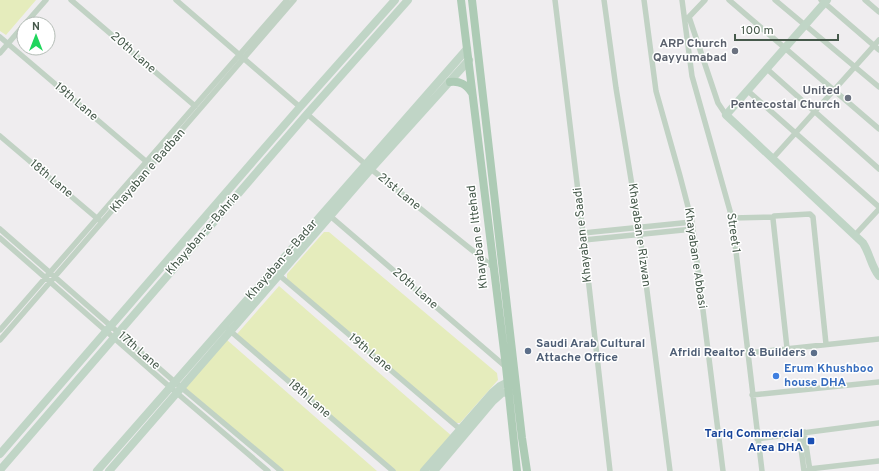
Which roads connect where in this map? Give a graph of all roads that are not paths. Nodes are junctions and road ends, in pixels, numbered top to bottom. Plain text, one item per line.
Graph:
1 (46, 0) edge
2 (71, 0) edge
3 (176, 0) edge
4 (287, 0) edge
5 (294, 0) edge
6 (395, 0) edge
7 (408, 0) edge
8 (458, 0) edge
9 (461, 0) edge
10 (472, 0) edge
11 (555, 0) edge
12 (604, 0) edge
13 (644, 0) edge
14 (682, 0) edge
15 (705, 0) edge
16 (729, 0) edge
17 (776, 0) edge
18 (865, 0) edge
19 (824, 1) edge
20 (462, 12) junction
21 (879, 12) edge
22 (33, 16) edge
23 (689, 16) junction
24 (684, 22) junction
25 (805, 25) junction
26 (16, 35) edge
27 (0, 37) edge
28 (879, 40) edge
29 (8, 44) junction
30 (874, 46) junction
31 (786, 47) junction
32 (466, 49) junction
33 (879, 50) edge
34 (0, 53) edge
35 (242, 57) junction
36 (469, 60) junction
37 (855, 67) junction
38 (767, 69) junction
39 (450, 82) junction
40 (879, 87) edge
41 (834, 90) junction
42 (748, 91) junction
43 (473, 93) junction
44 (195, 106) junction
45 (300, 107) junction
46 (815, 112) junction
47 (307, 114) junction
48 (726, 115) junction
49 (879, 128) edge
50 (795, 133) junction
51 (0, 136) edge
52 (772, 158) junction
53 (146, 161) junction
54 (152, 166) junction
55 (368, 167) junction
56 (879, 169) edge
57 (879, 208) edge
58 (324, 210) junction
59 (331, 216) junction
60 (773, 217) junction
61 (97, 218) junction
62 (732, 218) junction
63 (692, 222) junction
64 (102, 223) junction
65 (639, 228) junction
66 (0, 229) edge
67 (693, 229) junction
68 (583, 233) junction
69 (640, 235) junction
70 (855, 235) junction
71 (0, 238) edge
72 (584, 240) junction
73 (493, 267) junction
74 (50, 272) junction
75 (279, 276) junction
76 (879, 276) edge
77 (56, 277) junction
78 (46, 278) junction
79 (51, 282) junction
80 (109, 329) junction
81 (227, 329) junction
82 (0, 330) edge
83 (116, 335) junction
84 (879, 339) edge
85 (0, 340) edge
86 (826, 344) junction
87 (787, 348) junction
88 (748, 353) junction
89 (506, 366) junction
90 (508, 382) junction
91 (879, 382) edge
92 (176, 388) junction
93 (509, 392) junction
94 (752, 395) junction
95 (879, 423) edge
96 (461, 430) junction
97 (801, 433) junction
98 (757, 439) junction
99 (0, 454) edge
100 (879, 461) edge
101 (0, 470) edge
102 (99, 470) edge
103 (808, 470) edge
104 (109, 471) edge
105 (268, 471) edge
106 (281, 471) edge
107 (393, 471) edge
108 (424, 471) edge
109 (434, 471) edge
110 (515, 471) edge
111 (527, 471) edge
112 (610, 471) edge
113 (670, 471) edge
114 (723, 471) edge
115 (762, 471) edge

1 - 22 street
2 - 44 street, 20th Lane
3 - 35 street
4 - 35 street, Khayaban e Badban
5 - 35 street, Khayaban e Badban
6 - 45 main road, Khayaban-e-Bahria
7 - 47 main road, Khayaban-e-Bahria
8 - 20 main road
9 - 20 main road, Khayaban e Ittehad
10 - 111 main road, Khayaban e Ittehad
11 - 68 street, Khayaban e Saadi
12 - 65 street, Khayaban e Rizwan
13 - 63 street, Khayaban e Abbasi
14 - 24 street, Street 1
15 - 23 street
16 - 31 street
17 - 25 street
18 - 21 street
19 - 25 main road
19 - 30 street
20 - 32 main road, Khayaban e Ittehad
23 - 24 street
23 - 48 street
24 - 62 street, Street 1
25 - 31 main road
25 - 37 street
26 - 29 street
27 - 29 street, 19th Lane
28 - 30 street
29 - 34 street
29 - 53 street, 19th Lane
30 - 33 street
30 - 37 street
31 - 38 main road
31 - 41 street
32 - 36 main road, Khayaban e Ittehad
32 - 55 main road, Khayaban-e-Badar
35 - 44 street, Khayaban e Badban
35 - 45 street
35 - 54 street, Khayaban e Badban
36 - 39 main road, Khayaban-e-Badar
36 - 43 main road, Khayaban e Ittehad
37 - 40 street
37 - 41 street
38 - 42 main road
38 - 46 street
39 - 43 main road
39 - 55 main road, Khayaban-e-Badar
41 - 46 street
41 - 49 street
42 - 48 main road
42 - 50 street
43 - 73 main road, Khayaban e Ittehad
44 - 53 street, Khayaban e Badban
45 - 80 main road, Khayaban-e-Bahria
46 - 50 street
46 - 56 street
47 - 55 street, 21st Lane
47 - 83 main road, Khayaban-e-Bahria
48 - 52 main road
50 - 52 street
50 - 57 street
51 - 61 street, 18th Lane
52 - 70 main road
53 - 54 street, 19th Lane
53 - 61 street, Khayaban e Badban
54 - 64 street, Khayaban e Badban
55 - 58 main road, Khayaban-e-Badar
55 - 59 main road, Khayaban-e-Badar
55 - 73 street, 21st Lane
57 - 70 street
58 - 59 street, 20th Lane
58 - 81 main road, Khayaban-e-Badar
59 - 75 main road, Khayaban-e-Badar
59 - 89 street, 20th Lane
60 - 62 street
60 - 86 street
60 - 87 street
61 - 64 street, 18th Lane
61 - 74 street, Khayaban e Badban
62 - 88 street, Street 1
63 - 65 street
63 - 67 street, Khayaban e Abbasi
64 - 77 street, Khayaban e Badban
65 - 68 street
65 - 69 street, Khayaban e Rizwan
66 - 74 street, 17th Lane
67 - 69 street
67 - 114 street, Khayaban e Abbasi
68 - 72 street, Khayaban e Saadi
69 - 72 street
69 - 113 street, Khayaban e Rizwan
70 - 76 main road
71 - 78 street, 17th Lane
72 - 112 street, Khayaban e Saadi
73 - 89 main road, Khayaban e Ittehad
74 - 77 street, 17th Lane
74 - 78 street, Khayaban e Badban
75 - 81 main road, Khayaban-e-Badar
75 - 96 street, 19th Lane
77 - 79 street, Khayaban e Badban
77 - 80 street, 17th Lane
78 - 79 street, 17th Lane
78 - 82 street, Khayaban e Badban
79 - 80 street, 17th Lane
79 - 85 street, Khayaban e Badban
80 - 83 street, 17th Lane
80 - 99 main road, Khayaban-e-Bahria
81 - 92 main road, Khayaban-e-Badar
81 - 107 street, 18th Lane
83 - 92 street, 17th Lane
83 - 101 main road, Khayaban-e-Bahria
84 - 86 street
86 - 87 street
87 - 88 street
88 - 94 street, Street 1
89 - 90 main road, Khayaban e Ittehad
90 - 93 main road, Khayaban e Ittehad
90 - 96 main road
91 - 94 street
92 - 102 main road, Khayaban-e-Badar
92 - 104 main road, Khayaban-e-Badar
92 - 105 street, 17th Lane
92 - 106 street, 17th Lane
93 - 109 main road
93 - 110 main road, Khayaban e Ittehad
94 - 98 street, Street 1
95 - 97 street
96 - 108 main road
97 - 98 street
97 - 103 street
98 - 115 street, Street 1
100 - 103 street

